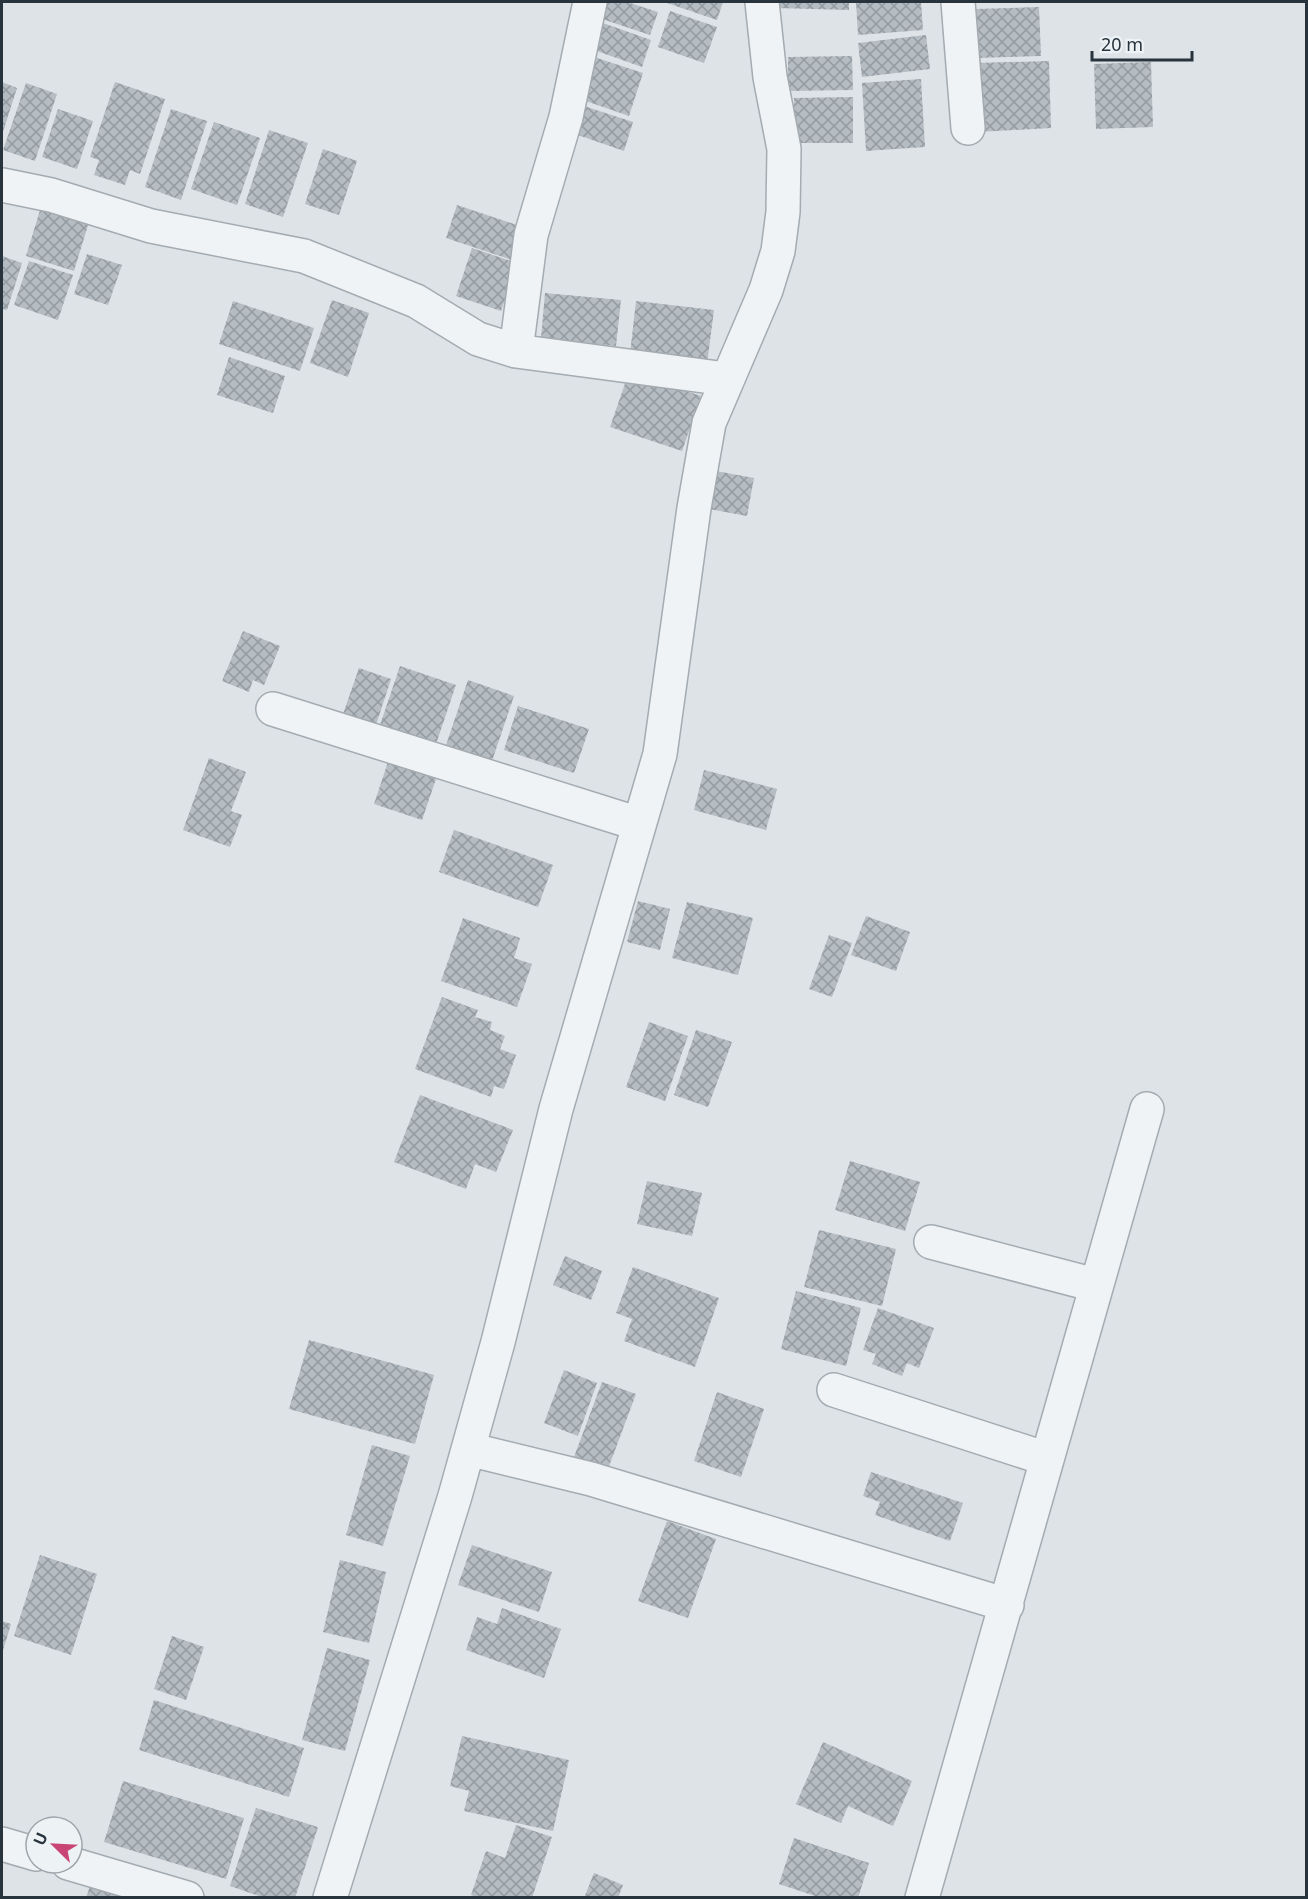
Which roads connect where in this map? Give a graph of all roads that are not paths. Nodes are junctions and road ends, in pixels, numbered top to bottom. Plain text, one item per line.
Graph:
1 (590, 2) edge
2 (762, 2) edge
3 (958, 2) edge
4 (968, 128) dead end
5 (2, 185) edge
6 (516, 351) junction
7 (726, 379) junction
8 (273, 709) dead end
9 (639, 824) junction
10 (1147, 1109) dead end
11 (931, 1242) dead end
12 (1095, 1285) junction
13 (834, 1390) dead end
14 (468, 1449) junction
15 (1047, 1459) junction
16 (1007, 1605) junction
17 (2, 1844) edge
18 (24, 1850) edge
19 (84, 1868) edge
20 (187, 1898) edge
21 (330, 1898) edge
22 (922, 1898) edge

1 - 6 street
2 - 7 street
3 - 4 street
5 - 6 street
6 - 7 street
7 - 9 street
8 - 9 street
9 - 14 street
10 - 12 street
11 - 12 street
12 - 15 street
13 - 15 street
14 - 16 street
14 - 21 street
15 - 16 street
16 - 22 street
17 - 18 street
19 - 20 street

